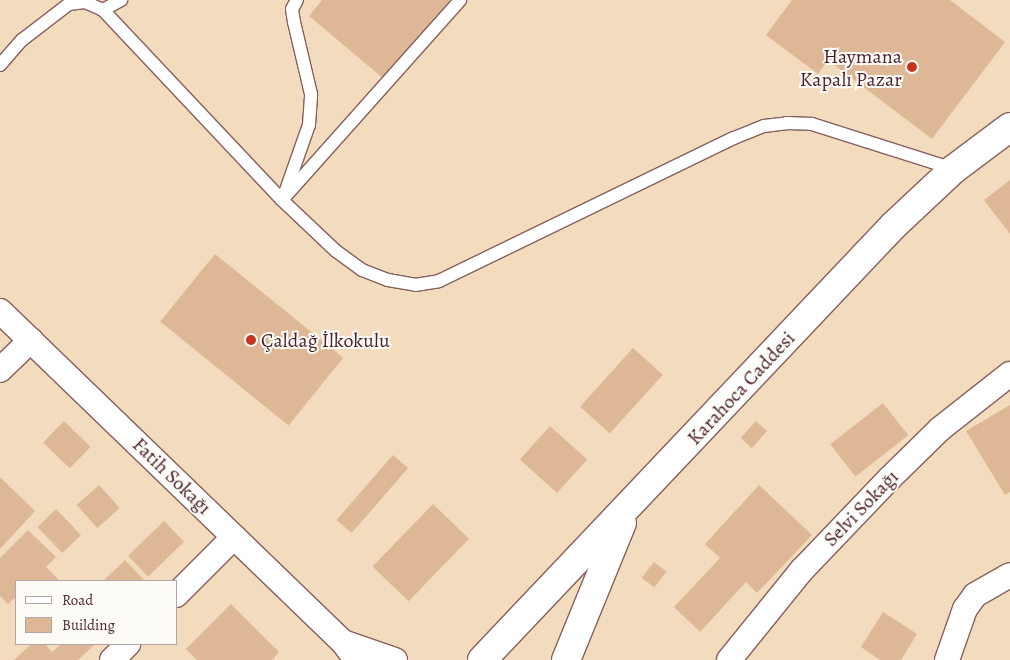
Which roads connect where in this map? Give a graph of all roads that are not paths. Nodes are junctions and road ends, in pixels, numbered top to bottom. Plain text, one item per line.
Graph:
1 (121, 0) edge
2 (297, 0) edge
3 (460, 0) edge
4 (103, 10) junction
5 (0, 65) edge
6 (1010, 127) edge
7 (954, 169) junction
8 (282, 200) junction
9 (0, 311) edge
10 (31, 340) junction
11 (0, 370) edge
12 (1010, 374) edge
13 (627, 510) junction
14 (234, 536) junction
15 (1010, 576) edge
16 (178, 593) edge
17 (127, 645) edge
18 (349, 651) edge
19 (112, 660) edge
20 (395, 660) edge
21 (482, 660) edge
22 (566, 660) edge
23 (729, 660) edge
24 (946, 660) edge

1 - 4 lane
2 - 8 lane
3 - 8 lane
4 - 5 lane
4 - 8 lane
6 - 7 street, Karahoca Caddesi
7 - 8 lane
7 - 13 street, Karahoca Caddesi
9 - 10 street, Fatih Sokağı
10 - 11 street
10 - 14 street, Fatih Sokağı
12 - 23 street, Selvi Sokağı
13 - 21 street, Karahoca Caddesi
13 - 22 street
14 - 16 street
14 - 18 street, Fatih Sokağı
15 - 24 street
17 - 19 street
18 - 20 street, Fatih Sokağı

